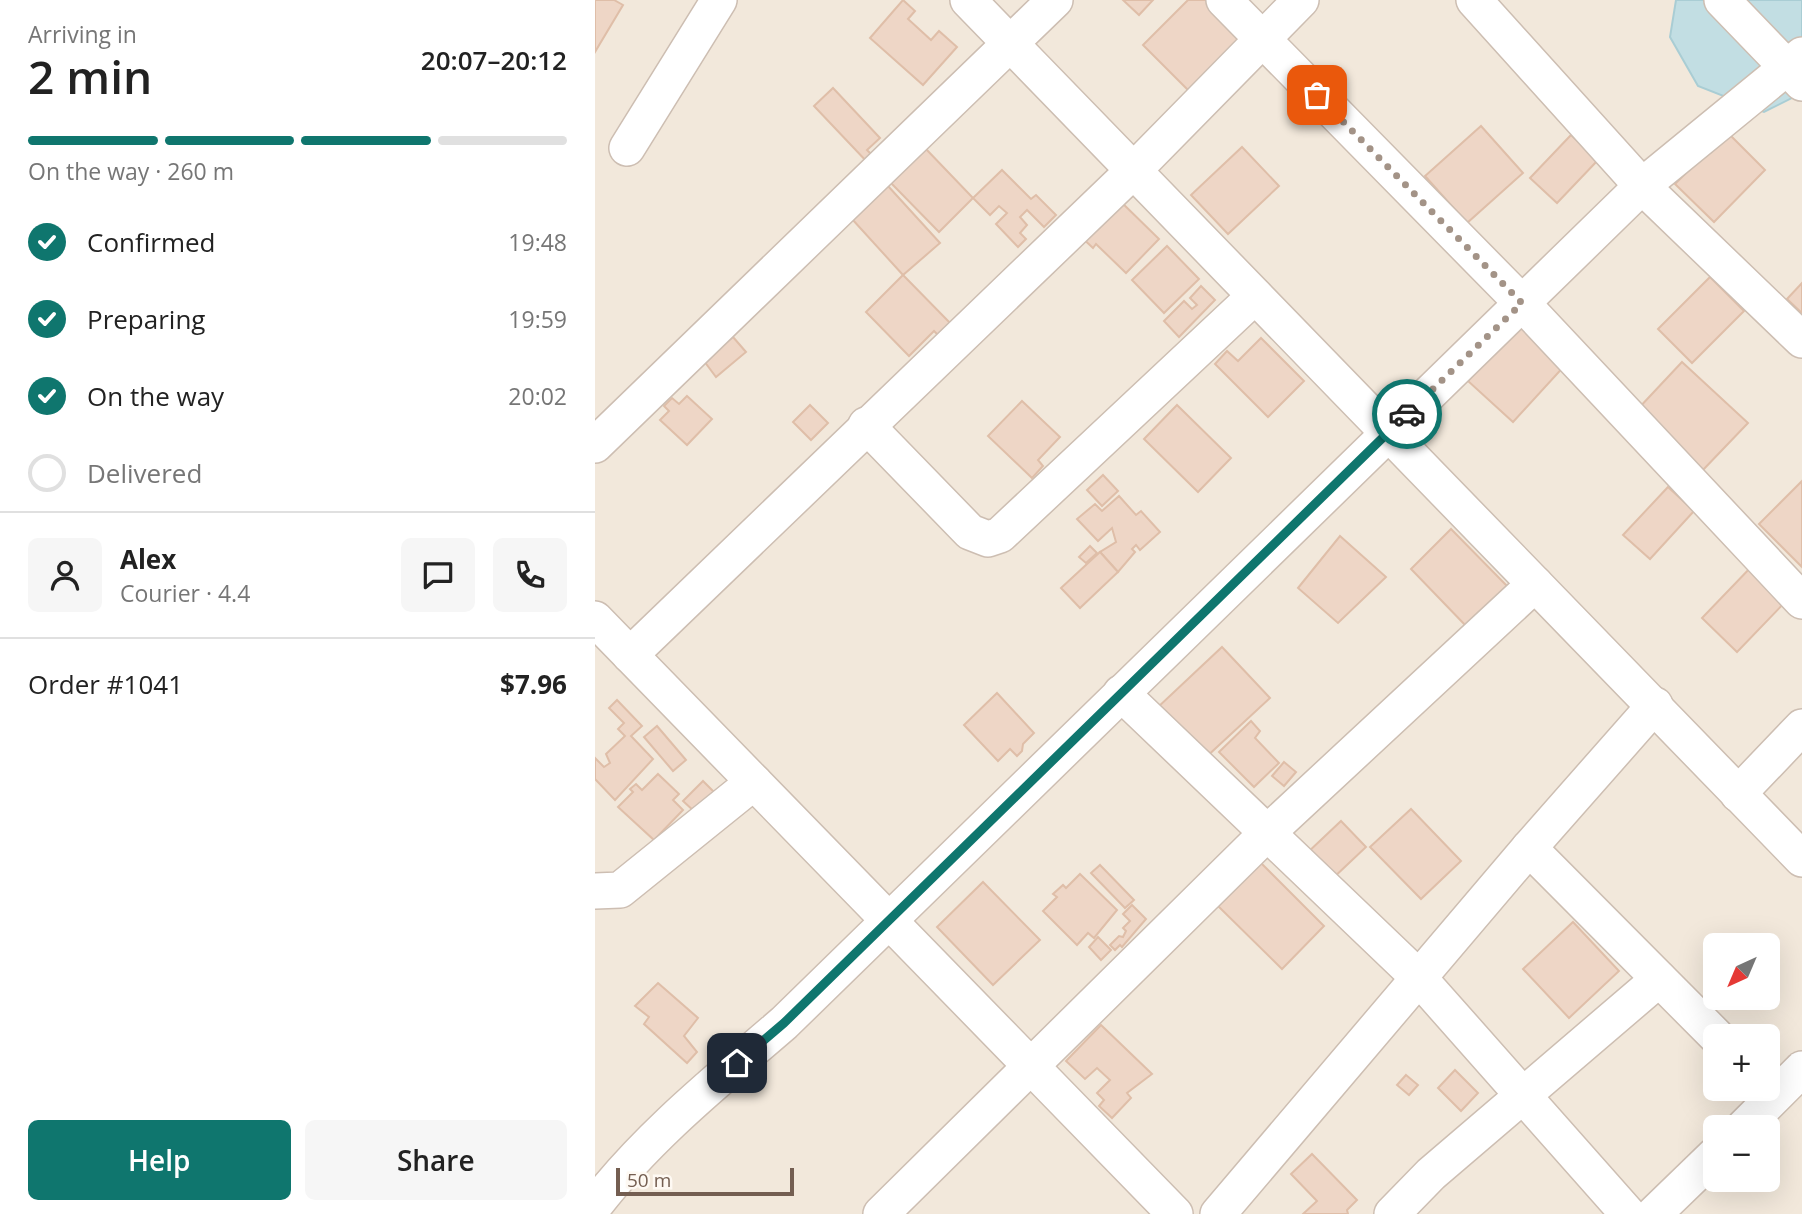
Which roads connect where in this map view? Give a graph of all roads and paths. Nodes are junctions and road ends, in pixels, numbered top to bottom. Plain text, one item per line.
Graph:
1 (719, 0) edge
2 (968, 0) edge
3 (1055, 0) edge
4 (1224, 0) edge
5 (1301, 0) edge
6 (1474, 0) edge
7 (1721, 0) edge
8 (1261, 38) junction
9 (1010, 43) junction
10 (1797, 68) edge
11 (627, 149) dead end
12 (1133, 171) junction
13 (1642, 186) junction
14 (1255, 296) junction
15 (1522, 303) junction
16 (1802, 340) edge
17 (866, 425) junction
18 (1388, 433) junction
19 (595, 444) edge
20 (1535, 584) junction
21 (1802, 601) edge
22 (595, 620) edge
23 (630, 655) junction
24 (1121, 693) junction
25 (1655, 705) junction
26 (1802, 727) edge
27 (754, 782) junction
28 (1738, 794) junction
29 (1266, 834) junction
30 (1529, 848) junction
31 (1802, 859) edge
32 (595, 891) edge
33 (888, 920) junction
34 (1419, 978) junction
35 (1658, 979) junction
36 (1705, 1024) edge
37 (1031, 1066) junction
38 (1802, 1069) edge
39 (1780, 1085) edge
40 (1522, 1096) junction
41 (1764, 1101) edge
42 (1753, 1115) edge
43 (1703, 1167) edge
44 (595, 1205) edge
45 (903, 1206) edge
46 (1175, 1214) edge
47 (1218, 1214) edge
48 (1392, 1214) edge
49 (1628, 1214) edge
50 (1654, 1214) edge

1 - 11 street
2 - 9 street
3 - 9 street
4 - 8 street
5 - 8 street
6 - 13 street
7 - 10 street
8 - 12 street
8 - 15 street
9 - 12 street
9 - 19 street
10 - 13 street
12 - 14 street
12 - 17 street
13 - 15 street
13 - 16 street
14 - 17 street
14 - 18 street
15 - 18 street
15 - 21 street
17 - 23 street
18 - 20 street
18 - 24 street
20 - 25 street
20 - 29 street
22 - 23 street
23 - 27 street
24 - 29 street
24 - 33 street
25 - 28 street
25 - 30 street
26 - 28 street
27 - 32 street
27 - 33 street
28 - 31 street
29 - 34 street
29 - 37 street
30 - 34 street
30 - 35 street
33 - 37 street
33 - 44 street
34 - 40 street
34 - 47 street
35 - 36 street
35 - 40 street
37 - 45 street
37 - 46 street
38 - 39 street
40 - 48 street
40 - 49 street
41 - 42 street
43 - 50 street

